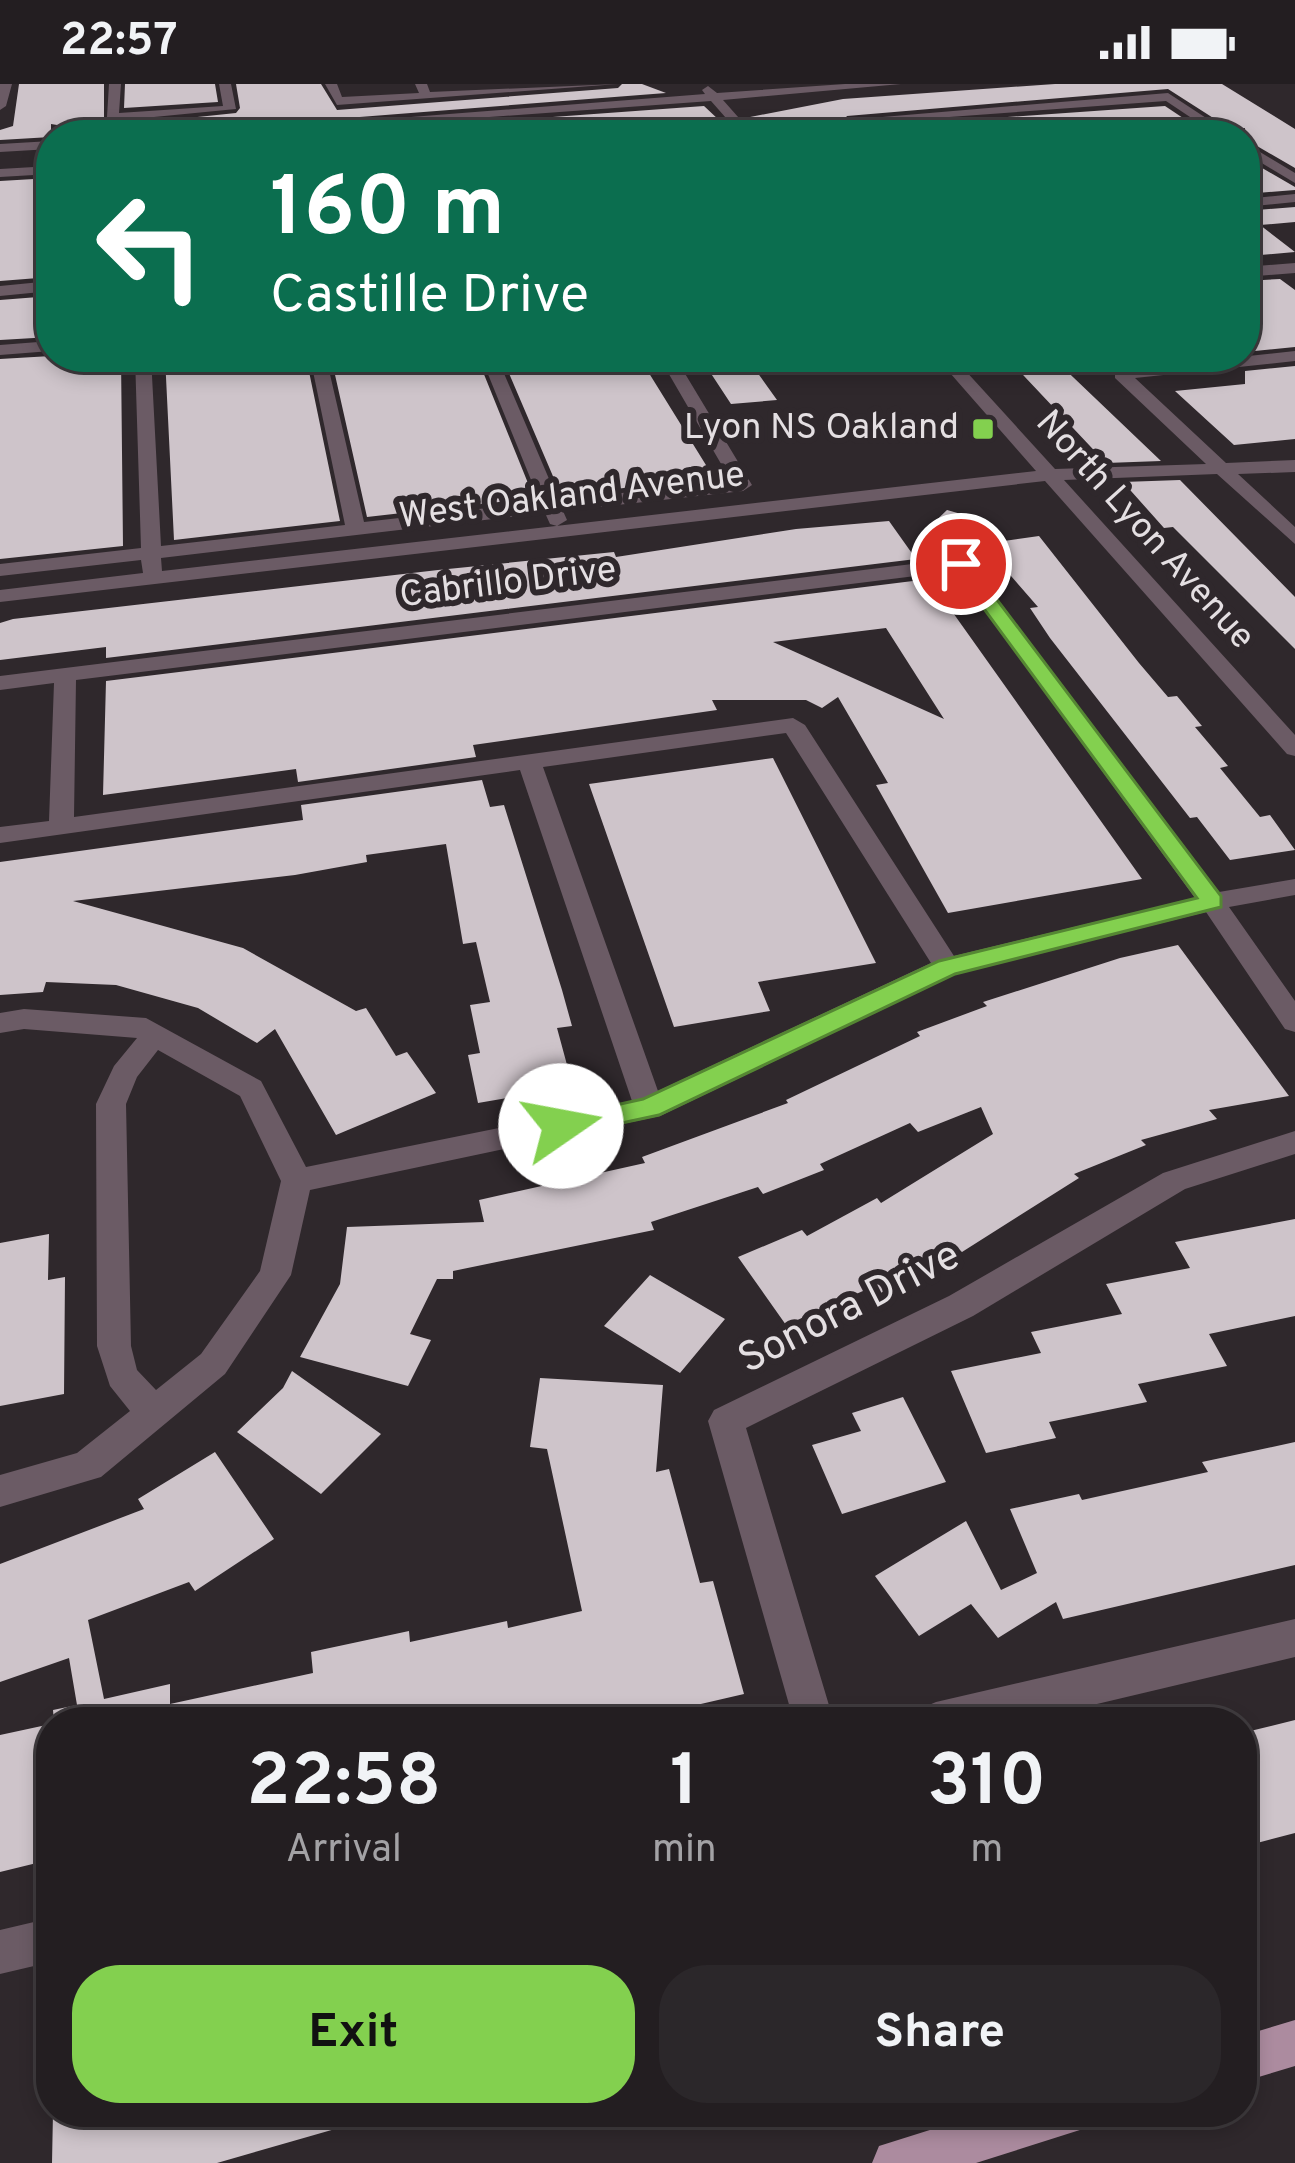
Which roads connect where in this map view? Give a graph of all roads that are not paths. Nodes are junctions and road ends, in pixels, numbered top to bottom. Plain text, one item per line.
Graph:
1 (6, 84) edge
2 (115, 84) edge
3 (225, 84) edge
4 (331, 84) edge
5 (612, 84) edge
6 (703, 84) edge
7 (735, 84) edge
8 (769, 84) edge
9 (895, 84) edge
10 (530, 86) edge
11 (424, 90) edge
12 (989, 96) dead end
13 (715, 97) junction
14 (0, 106) edge
15 (1004, 108) junction
16 (447, 120) edge
17 (735, 120) edge
18 (865, 120) edge
19 (1203, 120) edge
20 (36, 146) edge
21 (0, 148) edge
22 (1260, 157) edge
23 (36, 171) edge
24 (0, 173) edge
25 (1295, 179) edge
26 (1295, 198) edge
27 (1260, 202) edge
28 (1295, 268) edge
29 (1260, 271) edge
30 (36, 287) edge
31 (0, 291) edge
32 (36, 347) edge
33 (0, 350) edge
34 (1295, 356) edge
35 (1260, 360) edge
36 (144, 372) edge
37 (321, 372) edge
38 (495, 372) edge
39 (676, 372) edge
40 (957, 372) edge
41 (1140, 372) edge
42 (1295, 466) edge
43 (1218, 467) junction
44 (1049, 475) junction
45 (551, 507) junction
46 (356, 529) junction
47 (561, 531) junction
48 (1295, 538) edge
49 (151, 552) junction
50 (0, 569) edge
51 (152, 578) junction
52 (0, 596) edge
53 (65, 676) junction
54 (0, 683) edge
55 (1295, 749) edge
56 (530, 763) junction
57 (61, 827) junction
58 (0, 835) edge
59 (1295, 886) edge
60 (1212, 902) junction
61 (947, 967) junction
62 (1295, 1022) edge
63 (0, 1023) edge
64 (155, 1035) junction
65 (649, 1108) junction
66 (1295, 1142) edge
67 (297, 1181) junction
68 (156, 1411) junction
69 (0, 1491) edge
70 (1295, 1638) edge
71 (810, 1707) edge
72 (1000, 1707) edge
73 (36, 1944) edge
74 (0, 1952) edge
75 (1295, 2043) edge
76 (1257, 2054) edge
77 (1016, 2127) edge
78 (896, 2163) edge

1 - 14 street
2 - 3 street
4 - 11 street
5 - 10 street
6 - 13 street
7 - 8 street
9 - 13 street
10 - 11 street
12 - 15 street
13 - 16 street
13 - 17 street
15 - 18 street
15 - 19 street
20 - 21 street
22 - 25 street
23 - 24 street
26 - 27 street
28 - 29 street
30 - 31 street
32 - 33 street
34 - 35 street
36 - 49 street
37 - 46 street
38 - 45 street
39 - 45 street
40 - 44 street, North Lyon Avenue
41 - 43 street
42 - 43 street, West Oakland Avenue
43 - 44 street, West Oakland Avenue
43 - 48 street
44 - 47 street, West Oakland Avenue
44 - 55 street, North Lyon Avenue
45 - 46 street
45 - 47 street
46 - 49 street
47 - 51 street, West Oakland Avenue
49 - 50 street
49 - 51 street
51 - 52 street, West Oakland Avenue
53 - 54 street, Cabrillo Drive
53 - 57 street
53 - 60 street, Cabrillo Drive
56 - 57 street
56 - 61 street
56 - 65 street
57 - 58 street
59 - 60 street
60 - 61 street
60 - 62 street
61 - 65 street
63 - 64 street
64 - 67 street
64 - 68 street
65 - 67 street
66 - 71 street, Sonora Drive
67 - 68 street
68 - 69 street
70 - 72 street
73 - 74 street
75 - 76 main road
77 - 78 main road

